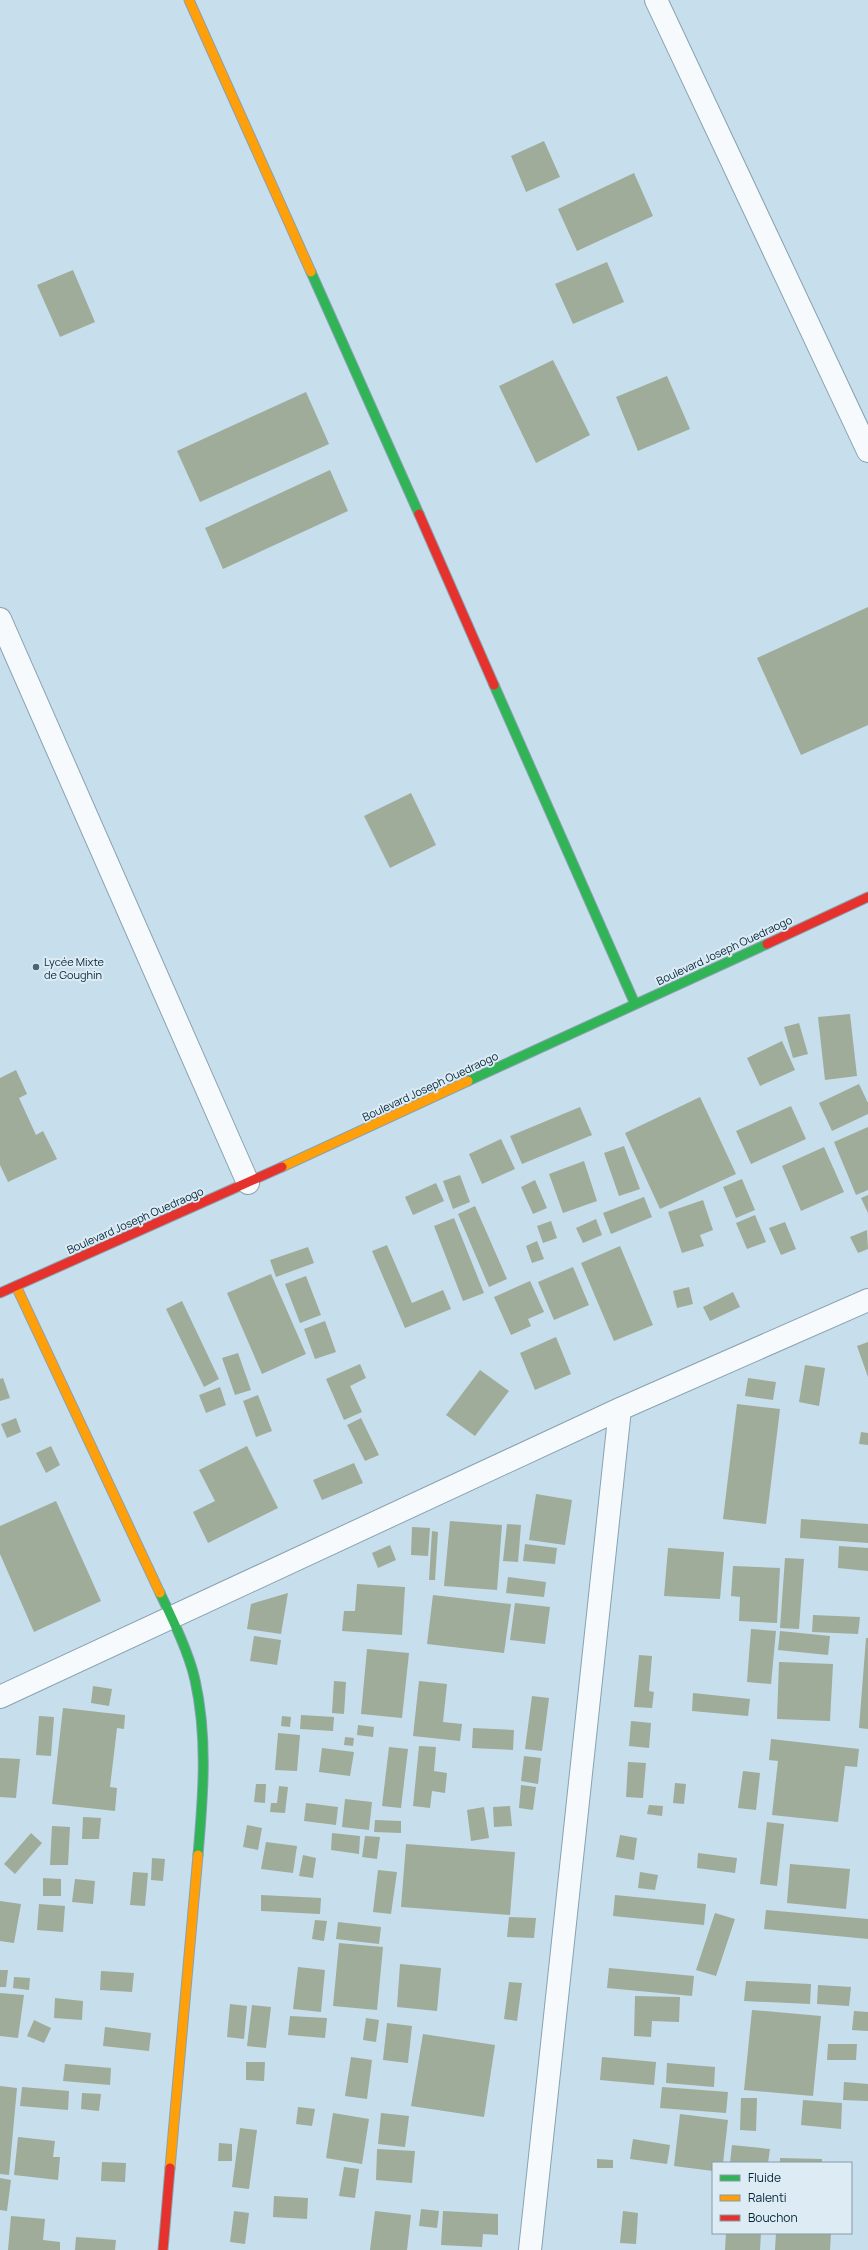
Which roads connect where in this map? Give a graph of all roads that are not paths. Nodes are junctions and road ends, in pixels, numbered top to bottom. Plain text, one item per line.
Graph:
1 (189, 0) edge
2 (656, 0) edge
3 (868, 451) edge
4 (0, 619) edge
5 (868, 897) edge
6 (635, 1004) junction
7 (248, 1183) junction
8 (16, 1286) junction
9 (0, 1293) edge
10 (868, 1300) edge
11 (620, 1409) junction
12 (172, 1618) junction
13 (0, 1697) edge
14 (163, 2250) edge
15 (530, 2250) edge

1 - 6 street
2 - 3 street
4 - 7 street
5 - 6 street, Boulevard Joseph Ouedraogo
6 - 7 street, Boulevard Joseph Ouedraogo
7 - 8 street, Boulevard Joseph Ouedraogo
8 - 9 street, Boulevard Joseph Ouedraogo
8 - 12 street
10 - 11 street
11 - 12 street
11 - 15 street
12 - 13 street
12 - 14 street

